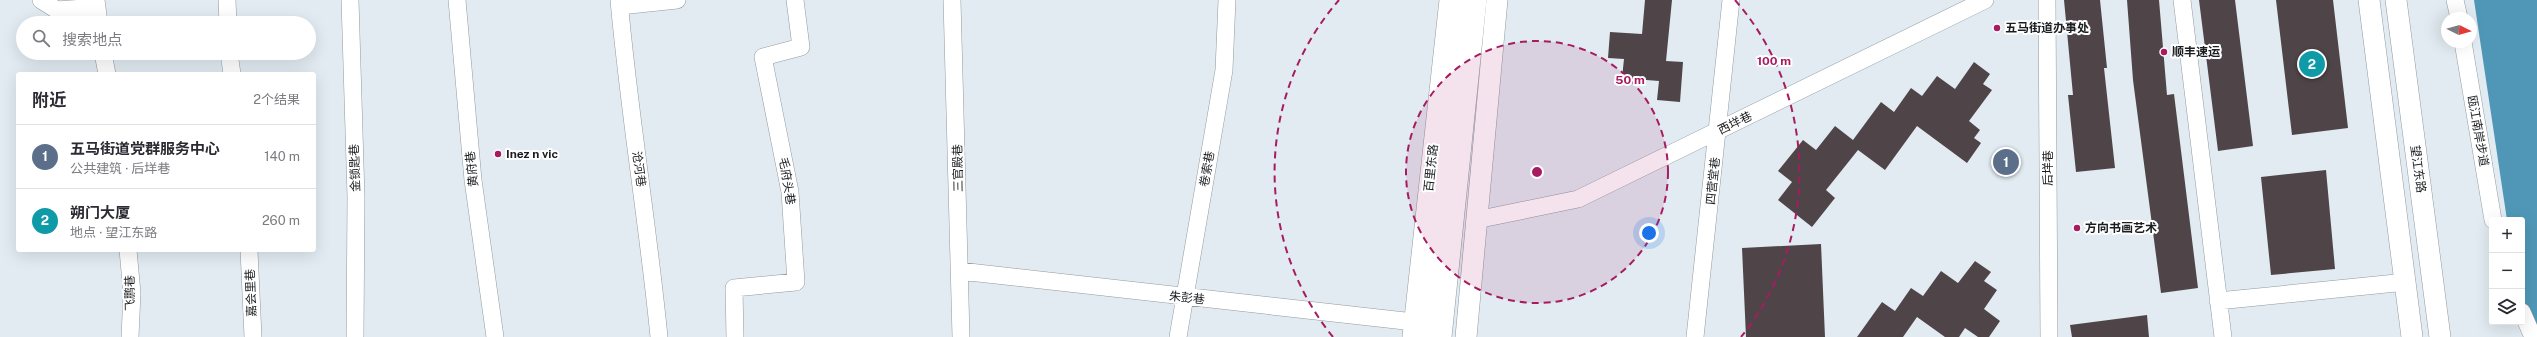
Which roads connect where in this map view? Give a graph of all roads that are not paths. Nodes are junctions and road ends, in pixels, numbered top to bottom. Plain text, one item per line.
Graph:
1 (41, 0) edge
2 (227, 0) edge
3 (350, 0) edge
4 (457, 0) edge
5 (677, 0) edge
6 (795, 0) edge
7 (952, 0) edge
8 (1226, 0) edge
9 (1450, 0) edge
10 (1464, 0) edge
11 (1478, 0) edge
12 (1497, 0) edge
13 (1731, 0) edge
14 (1985, 0) edge
15 (2047, 0) edge
16 (2182, 0) edge
17 (2369, 0) edge
18 (2396, 0) edge
19 (2456, 0) edge
20 (620, 3) edge
21 (97, 10) edge
22 (2458, 12) edge
23 (228, 16) edge
24 (2464, 48) edge
25 (105, 60) edge
26 (231, 60) edge
27 (107, 72) edge
28 (232, 72) edge
29 (1718, 132) junction
30 (2492, 217) edge
31 (1476, 220) junction
32 (128, 252) edge
33 (249, 252) edge
34 (960, 271) junction
35 (2406, 282) junction
36 (1184, 298) junction
37 (2218, 301) junction
38 (2525, 319) edge
39 (1418, 332) edge
40 (130, 337) edge
41 (253, 337) edge
42 (355, 337) edge
43 (495, 337) edge
44 (659, 337) edge
45 (735, 337) edge
46 (961, 337) edge
47 (1178, 337) edge
48 (1443, 337) edge
49 (1466, 337) edge
50 (1696, 337) edge
51 (2049, 337) edge
52 (2222, 337) edge
53 (2412, 337) edge
54 (2440, 337) edge
55 (2533, 337) edge

1 - 21 street
2 - 23 street
3 - 42 street, 金锁匙巷
4 - 43 street, 黄府巷
5 - 20 street
6 - 45 street, 毛府头巷
7 - 34 street, 三官殿巷
8 - 36 street, 卷索巷
9 - 39 main road, 百里东路
10 - 39 street
11 - 48 street
12 - 31 main road
13 - 29 street, 四营堂巷
14 - 29 street, 西垟巷
15 - 51 street, 后垟巷
16 - 37 street
17 - 35 main road
18 - 54 main road, 望江东路
19 - 22 street
20 - 44 street, 沧河巷
24 - 30 street, 瓯江南岸步道
25 - 27 street
26 - 28 street
29 - 31 street, 西垟巷
29 - 50 street, 四营堂巷
31 - 49 main road
32 - 40 street, 飞鹏巷
33 - 41 street, 嘉会里巷
34 - 36 street, 朱彭巷
34 - 46 street, 三官殿巷
35 - 37 street
35 - 53 main road
36 - 39 street, 朱彭巷
36 - 47 street, 卷索巷
37 - 52 street
38 - 55 street

